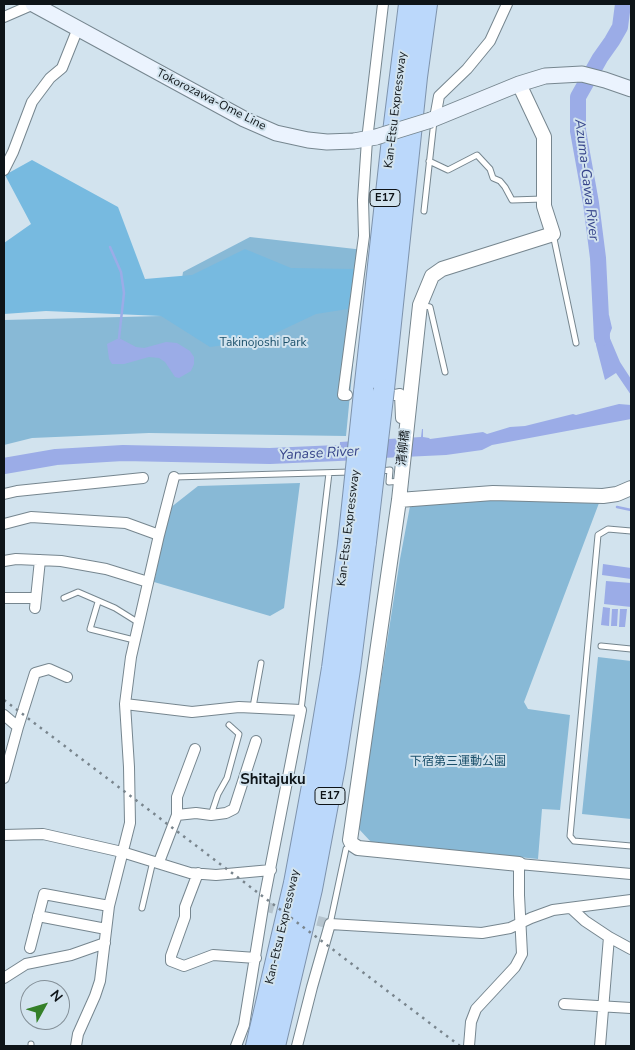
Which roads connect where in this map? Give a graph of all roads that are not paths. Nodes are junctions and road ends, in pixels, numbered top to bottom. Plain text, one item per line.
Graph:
1 (33, 4) edge
2 (383, 4) edge
3 (409, 4) edge
4 (427, 4) edge
5 (507, 4) edge
6 (4, 17) edge
7 (78, 28) junction
8 (519, 84) junction
9 (631, 89) edge
10 (433, 119) junction
11 (372, 139) junction
12 (430, 161) junction
13 (4, 170) edge
14 (544, 199) junction
15 (424, 211) dead end
16 (552, 234) junction
17 (420, 305) junction
18 (576, 343) dead end
19 (445, 372) dead end
20 (372, 393) junction
21 (412, 394) junction
22 (329, 473) junction
23 (143, 478) dead end
24 (174, 478) joint
25 (401, 478) junction
26 (631, 488) edge
27 (4, 494) edge
28 (399, 500) junction
29 (4, 524) edge
30 (631, 531) edge
31 (159, 535) junction
32 (357, 543) junction
33 (40, 560) junction
34 (4, 561) edge
35 (148, 582) junction
36 (4, 598) edge
37 (64, 598) dead end
38 (98, 602) junction
39 (139, 623) junction
40 (135, 640) junction
41 (601, 646) dead end
42 (631, 649) edge
43 (261, 663) dead end
44 (67, 677) dead end
45 (124, 704) junction
46 (254, 707) junction
47 (301, 710) junction
48 (4, 715) edge
49 (229, 725) dead end
50 (18, 727) junction
51 (256, 741) dead end
52 (196, 749) dead end
53 (4, 778) edge
54 (177, 815) junction
55 (211, 815) junction
56 (4, 835) edge
57 (631, 846) edge
58 (346, 849) dead end
59 (122, 852) junction
60 (156, 861) junction
61 (519, 864) junction
62 (271, 870) junction
63 (198, 873) junction
64 (631, 874) edge
65 (631, 900) edge
66 (109, 906) junction
67 (142, 908) dead end
68 (572, 909) junction
69 (38, 916) junction
70 (521, 922) junction
71 (330, 924) junction
72 (106, 929) junction
73 (609, 937) junction
74 (105, 943) junction
75 (30, 948) dead end
76 (631, 949) edge
77 (256, 958) junction
78 (4, 978) edge
79 (564, 1004) dead end
80 (602, 1006) junction
81 (631, 1008) edge
82 (76, 1046) edge
83 (236, 1046) edge
84 (256, 1046) edge
85 (275, 1046) edge
86 (297, 1046) edge
87 (469, 1046) edge
88 (600, 1046) edge

1 - 6 street
1 - 7 main road, Tokorozawa-Ome Line
2 - 11 street
3 - 20 highway, Kan-Etsu Expressway / E17
4 - 20 highway, Kan-Etsu Expressway / E17
5 - 10 street
7 - 11 main road, Tokorozawa-Ome Line
7 - 13 street
8 - 9 main road, Tokorozawa-Ome Line
8 - 10 main road, Tokorozawa-Ome Line
8 - 14 street
10 - 11 main road, Tokorozawa-Ome Line, bridge
10 - 12 lane
11 - 20 street
12 - 14 lane
12 - 15 lane
14 - 16 street
16 - 17 street, 清柳橋
16 - 18 lane
17 - 19 lane
17 - 21 street, 清柳橋
20 - 21 street
20 - 32 highway, Kan-Etsu Expressway / E17, bridge
21 - 25 street, 清柳橋
22 - 24 lane
22 - 25 lane
22 - 47 lane
23 - 27 street
24 - 31 street
25 - 28 street, 清柳橋
26 - 28 street
28 - 61 street, 清柳橋
29 - 31 street
30 - 57 lane
31 - 35 street
32 - 84 highway, Kan-Etsu Expressway / E17
32 - 85 highway, Kan-Etsu Expressway / E17
33 - 34 street
33 - 35 street
33 - 36 street
35 - 39 street
37 - 38 lane
38 - 39 lane
38 - 40 lane
39 - 40 street
40 - 45 street
41 - 42 lane
43 - 46 lane
44 - 50 street
45 - 46 street
45 - 59 street
46 - 47 street
47 - 62 street
48 - 50 street
49 - 55 lane
50 - 53 street
51 - 55 street
52 - 54 street
54 - 55 street
54 - 60 street
56 - 59 street
58 - 71 lane
59 - 60 street
59 - 66 street
60 - 63 street
60 - 67 lane
61 - 64 street
61 - 70 street
62 - 63 street
62 - 77 street
63 - 77 street
65 - 68 street
66 - 69 street
66 - 72 street
68 - 70 street
68 - 73 street
69 - 72 street
69 - 75 street
70 - 71 street
70 - 87 street
71 - 86 street
72 - 74 street
73 - 76 street
73 - 80 street
74 - 78 street
74 - 82 street
77 - 83 street
79 - 80 street
80 - 81 street
80 - 88 street

